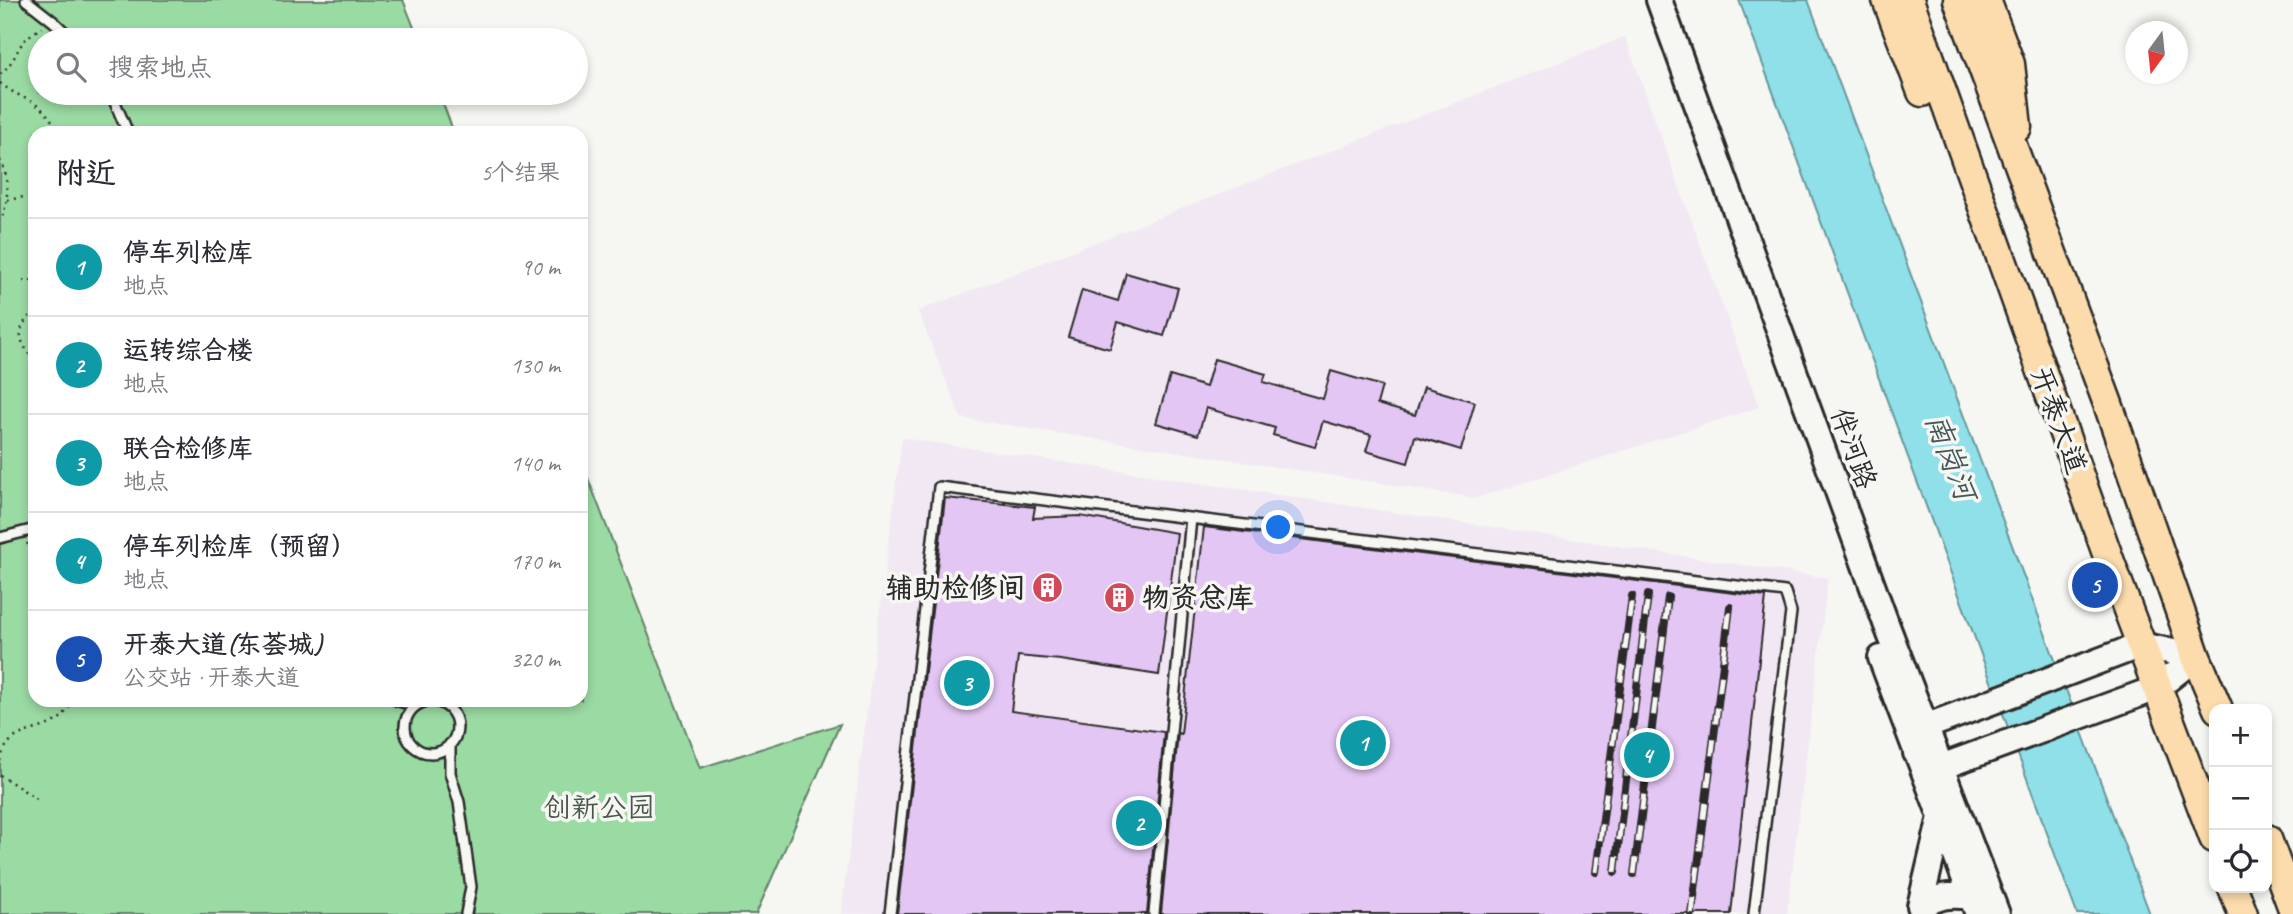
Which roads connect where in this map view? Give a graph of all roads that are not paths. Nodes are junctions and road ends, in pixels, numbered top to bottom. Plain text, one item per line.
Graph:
1 (26, 0) edge
2 (1642, 0) edge
3 (1659, 0) edge
4 (1887, 0) edge
5 (1909, 0) edge
6 (1958, 0) edge
7 (1986, 0) edge
8 (60, 28) edge
9 (116, 105) edge
10 (125, 126) edge
11 (2023, 175) junction
12 (1975, 183) junction
13 (1191, 518) junction
14 (28, 531) edge
15 (0, 538) edge
16 (2141, 645) junction
17 (2196, 657) junction
18 (2157, 688) junction
19 (2216, 704) edge
20 (414, 707) edge
21 (446, 707) edge
22 (1926, 727) junction
23 (450, 744) junction
24 (1916, 753) junction
25 (1941, 767) junction
26 (1941, 817) junction
27 (2211, 830) edge
28 (2272, 852) edge
29 (2235, 893) edge
30 (1974, 905) edge
31 (2293, 909) edge
32 (1919, 910) edge
33 (466, 914) edge
34 (890, 914) edge
35 (1154, 914) edge
36 (1754, 914) edge
37 (1997, 914) edge
38 (2243, 914) edge

1 - 8 lane
2 - 24 street, 伴河路
3 - 22 street, 伴河路
4 - 12 main road
5 - 12 main road, 开泰大道
6 - 11 main road, 开泰大道
7 - 11 main road
9 - 10 lane
11 - 17 main road, 开泰大道
12 - 16 main road, 开泰大道
13 - 34 lane
13 - 35 lane
13 - 36 lane
14 - 15 lane
16 - 17 street
16 - 18 main road, 开泰大道
16 - 22 street
17 - 18 street
17 - 19 main road, 开泰大道
18 - 25 street
18 - 27 main road, 开泰大道
20 - 23 lane
21 - 23 lane
22 - 24 street
22 - 25 street, 伴河路
23 - 33 lane
24 - 25 street
24 - 26 street, 伴河路
25 - 37 street, 伴河路
26 - 30 street, 伴河路
26 - 32 street
28 - 31 main road
29 - 38 main road
30 - 32 street

